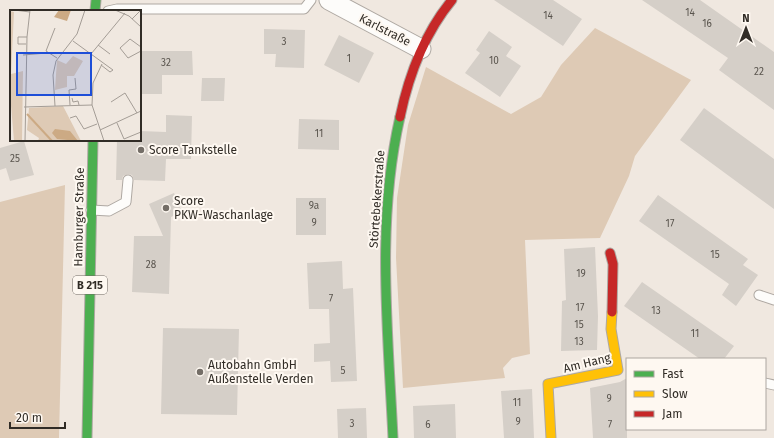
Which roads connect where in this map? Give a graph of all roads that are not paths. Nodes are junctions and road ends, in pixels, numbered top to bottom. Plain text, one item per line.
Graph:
1 (96, 0) edge
2 (311, 0) edge
3 (329, 0) edge
4 (452, 0) edge
5 (95, 10) edge
6 (112, 10) edge
7 (421, 49) junction
8 (93, 141) edge
9 (128, 180) dead end
10 (91, 210) junction
11 (610, 253) dead end
12 (759, 295) dead end
13 (774, 300) edge
14 (87, 438) edge
15 (393, 438) edge
16 (551, 438) edge

1 - 5 street
2 - 6 lane
3 - 7 street, Karlstraße
4 - 7 street, Störtebekerstraße
7 - 15 street, Störtebekerstraße
8 - 10 street, Hamburger Straße / B 215
9 - 10 lane
10 - 14 street, Hamburger Straße / B 215
11 - 16 street, Am Hang
12 - 13 lane

